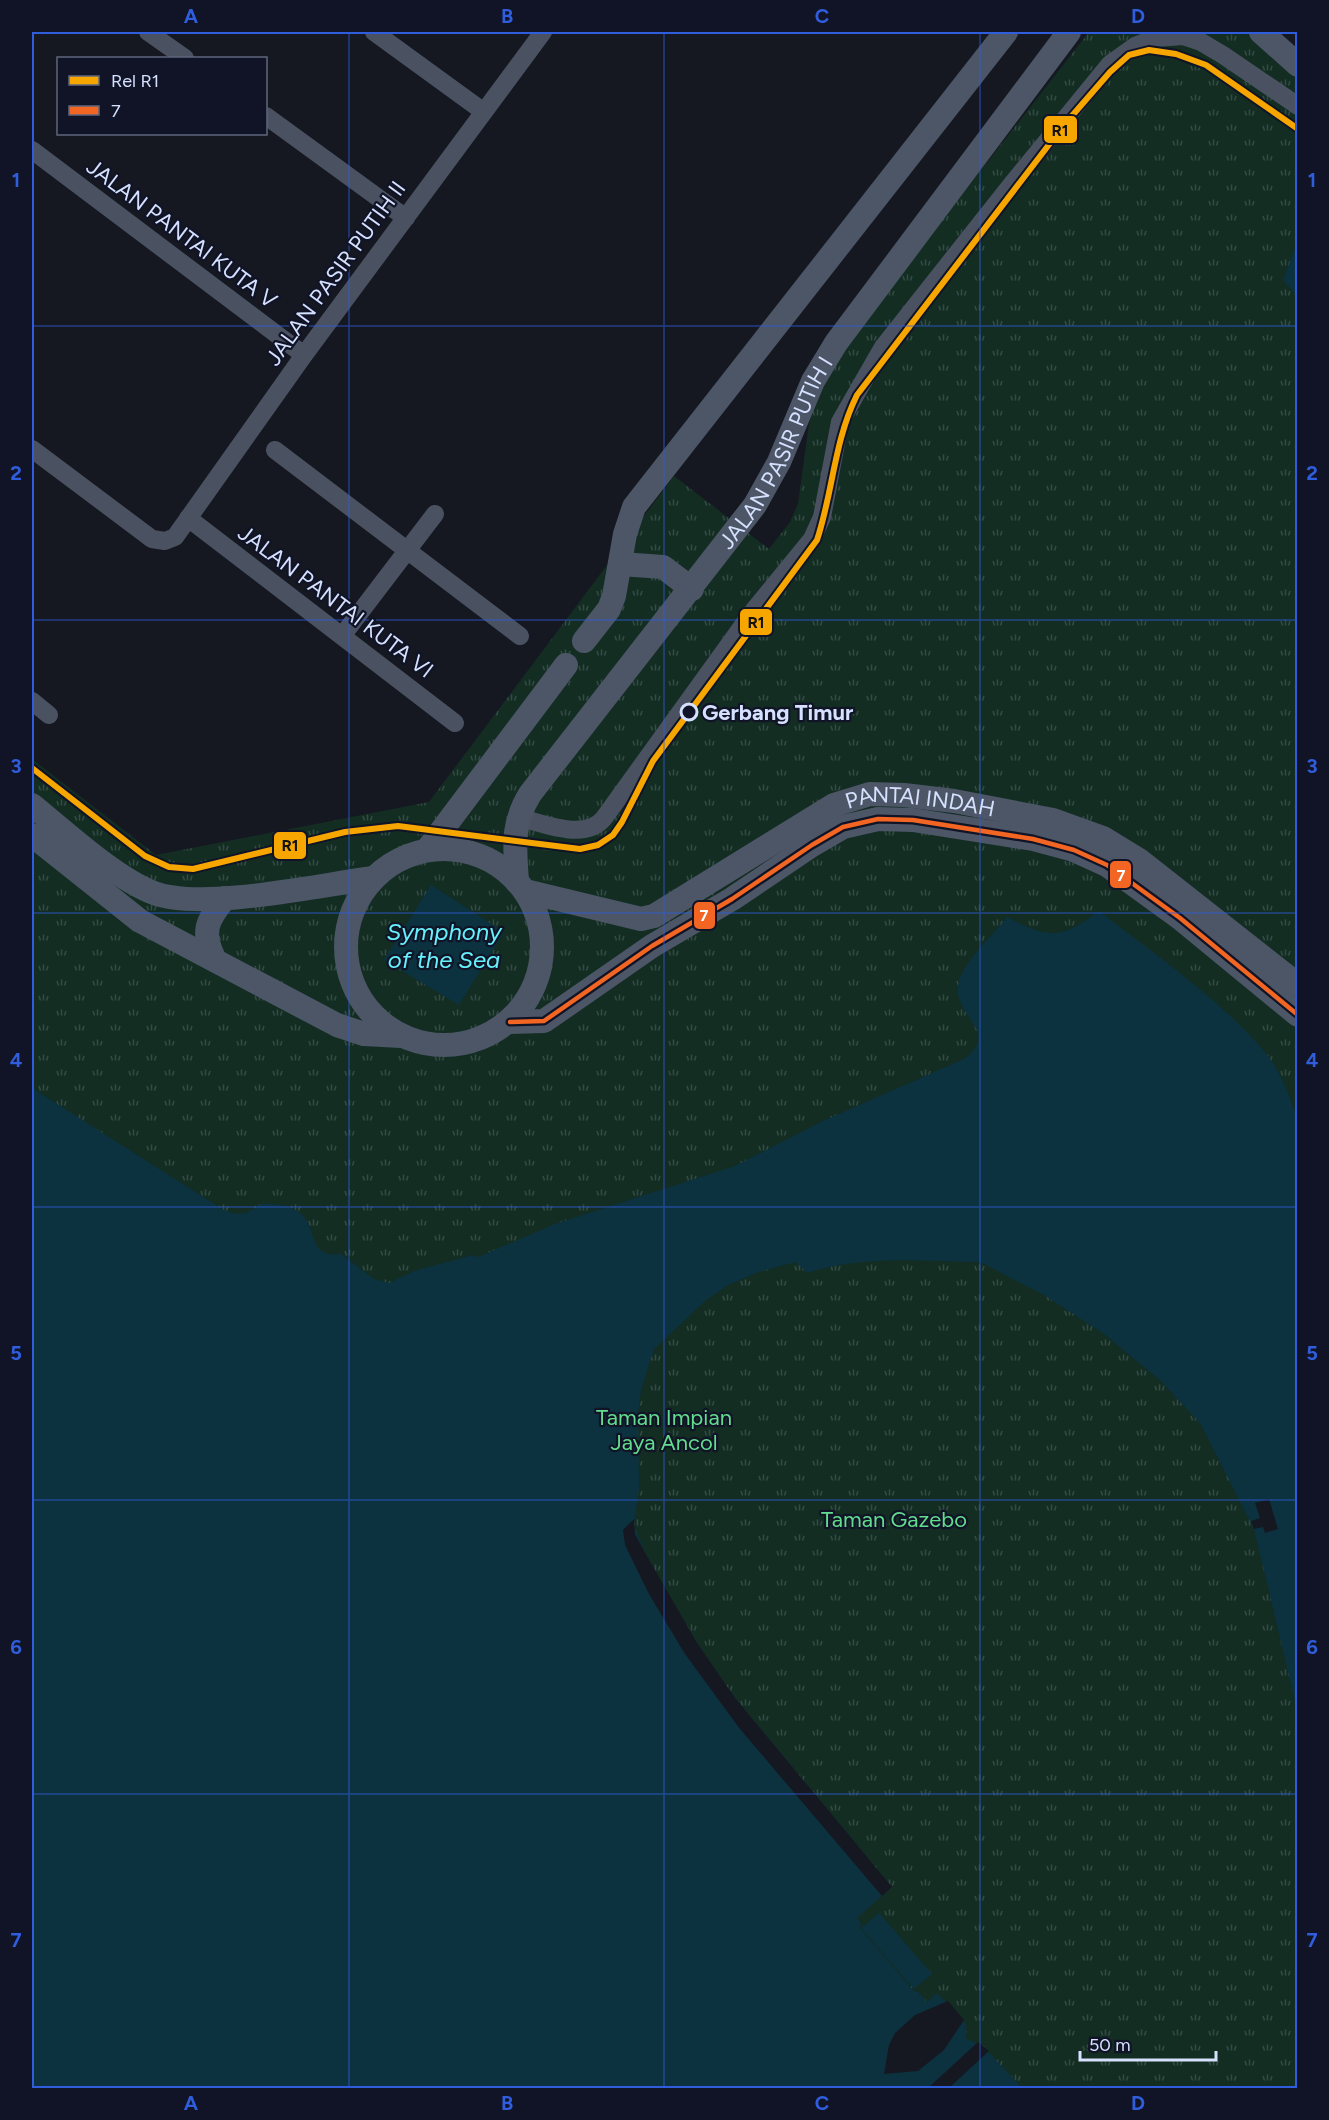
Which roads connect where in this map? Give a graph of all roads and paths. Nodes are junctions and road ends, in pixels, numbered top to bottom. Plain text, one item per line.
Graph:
1 (148, 32) edge
2 (374, 32) edge
3 (543, 32) edge
4 (1006, 32) edge
5 (1069, 32) edge
6 (1261, 32) edge
7 (184, 57) edge
8 (1298, 65) edge
9 (1298, 106) edge
10 (484, 112) junction
11 (267, 117) edge
12 (32, 150) edge
13 (406, 218) junction
14 (304, 356) junction
15 (32, 448) edge
16 (275, 450) dead end
17 (435, 514) dead end
18 (188, 519) junction
19 (407, 550) junction
20 (621, 564) junction
21 (692, 589) junction
22 (342, 636) junction
23 (520, 636) dead end
24 (584, 641) dead end
25 (566, 664) dead end
26 (32, 701) edge
27 (49, 715) dead end
28 (455, 723) dead end
29 (32, 805) edge
30 (517, 817) junction
31 (32, 836) edge
32 (427, 850) junction
33 (373, 878) junction
34 (521, 887) junction
35 (225, 898) junction
36 (214, 958) junction
37 (1298, 985) edge
38 (1298, 1015) edge
39 (510, 1022) junction
40 (401, 1036) junction

1 - 7 street
2 - 10 street
3 - 10 street, JALAN PASIR PUTIH II
4 - 20 street
5 - 21 street, JALAN PASIR PUTIH I
6 - 8 street
9 - 30 street
10 - 13 street, JALAN PASIR PUTIH II
11 - 13 street
12 - 14 street, JALAN PANTAI KUTA V
13 - 14 street, JALAN PASIR PUTIH II
14 - 18 street, JALAN PASIR PUTIH II
15 - 18 street, JALAN PASIR PUTIH II
16 - 19 street
17 - 19 street
18 - 22 street, JALAN PANTAI KUTA VI
19 - 22 street
19 - 23 street
20 - 21 street
20 - 24 street
21 - 30 street, JALAN PASIR PUTIH I
22 - 28 street, JALAN PANTAI KUTA VI
25 - 32 street
26 - 27 street
29 - 35 street
30 - 34 street, JALAN PASIR PUTIH I
31 - 36 street
32 - 33 street
32 - 34 street
33 - 35 street
33 - 40 street
34 - 37 street, PANTAI INDAH
34 - 39 street
35 - 36 street
36 - 40 street
38 - 39 street, PANTAI INDAH
39 - 40 street

